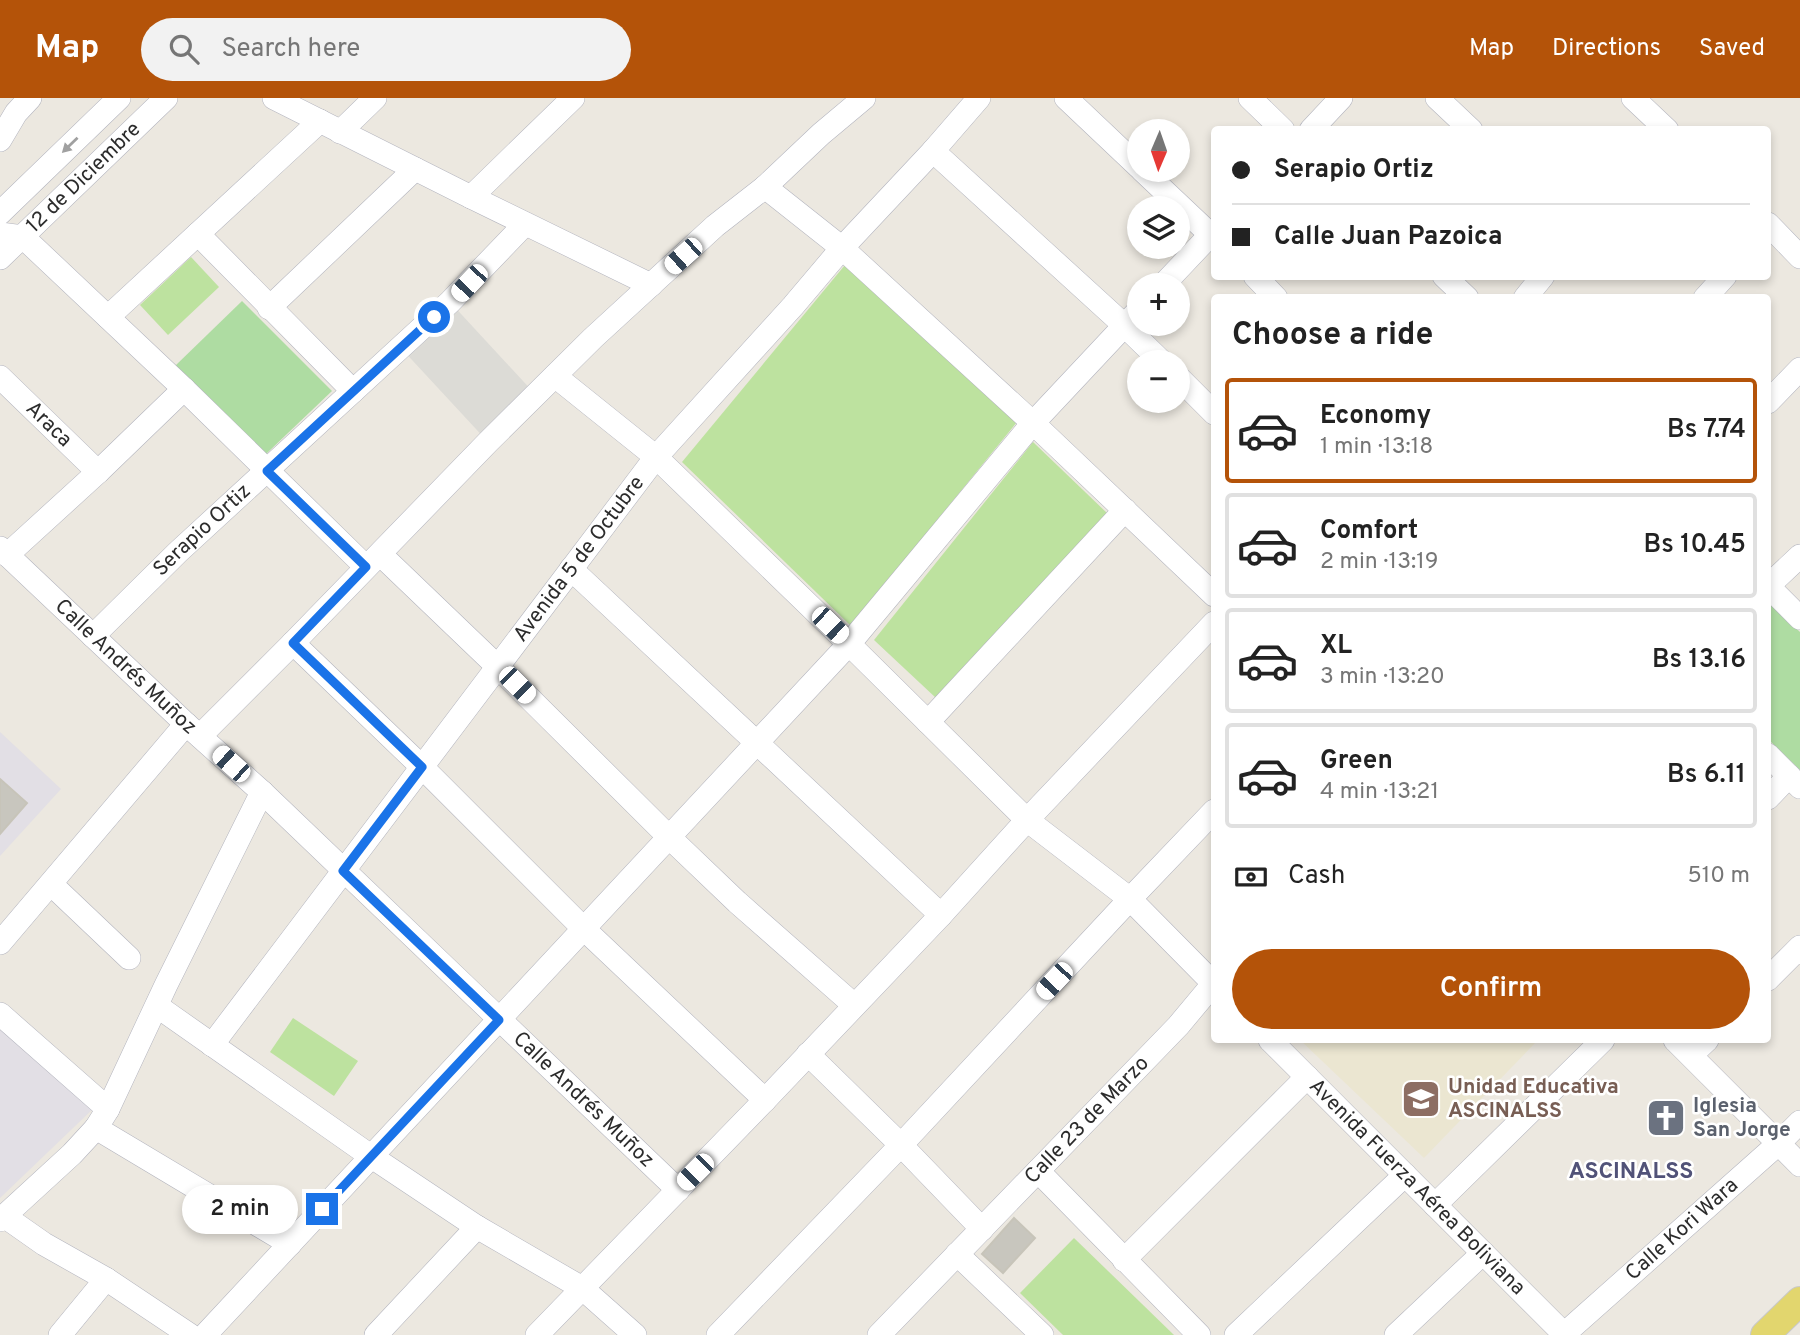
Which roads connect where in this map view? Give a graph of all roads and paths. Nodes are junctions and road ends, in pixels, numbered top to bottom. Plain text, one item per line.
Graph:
1 (30, 98) edge
2 (119, 98) edge
3 (166, 98) edge
4 (274, 98) edge
5 (375, 98) edge
6 (573, 98) edge
7 (864, 98) edge
8 (979, 98) edge
9 (1066, 98) edge
10 (1250, 98) edge
11 (1341, 98) edge
12 (1437, 98) edge
13 (1633, 98) edge
14 (330, 126) junction
15 (1279, 126) edge
16 (1315, 126) edge
17 (1467, 126) edge
18 (1663, 126) edge
19 (0, 140) edge
20 (933, 151) junction
21 (1127, 155) edge
22 (415, 169) junction
23 (1156, 182) edge
24 (765, 187) junction
25 (471, 197) junction
26 (0, 213) edge
27 (525, 224) junction
28 (1771, 229) edge
29 (1211, 233) edge
30 (198, 234) junction
31 (11, 235) edge
32 (1211, 237) edge
33 (842, 248) junction
34 (1800, 257) edge
35 (0, 258) edge
36 (1175, 273) edge
37 (1259, 280) edge
38 (1448, 280) edge
39 (1540, 280) edge
40 (1721, 280) edge
41 (651, 285) junction
42 (1272, 294) edge
43 (1463, 294) edge
44 (1528, 294) edge
45 (1709, 294) edge
46 (269, 307) junction
47 (1127, 314) edge
48 (108, 317) junction
49 (1127, 323) edge
50 (1800, 369) edge
51 (555, 376) junction
52 (0, 377) edge
53 (184, 388) junction
54 (1190, 389) edge
55 (353, 391) junction
56 (1771, 399) edge
57 (1211, 410) edge
58 (1033, 423) junction
59 (656, 457) junction
60 (267, 471) junction
61 (98, 472) junction
62 (1125, 510) junction
63 (4, 551) edge
64 (1800, 556) edge
65 (373, 560) junction
66 (571, 569) junction
67 (1771, 583) edge
68 (1771, 589) edge
69 (1211, 593) edge
70 (1800, 618) edge
71 (1211, 626) edge
72 (93, 636) junction
73 (293, 643) junction
74 (849, 644) junction
75 (498, 667) junction
76 (928, 722) junction
77 (193, 730) junction
78 (757, 743) junction
79 (1771, 758) edge
80 (422, 767) junction
81 (1795, 782) edge
82 (262, 792) junction
83 (1771, 797) edge
84 (1211, 814) edge
85 (1027, 820) junction
86 (669, 837) junction
87 (343, 871) junction
88 (51, 884) junction
89 (1130, 899) junction
90 (941, 915) junction
91 (584, 929) junction
92 (0, 943) edge
93 (1800, 947) edge
94 (130, 958) dead end
95 (1771, 976) edge
96 (1211, 980) edge
97 (1211, 987) edge
98 (854, 1005) junction
99 (157, 1006) junction
100 (0, 1014) edge
101 (499, 1020) junction
102 (1273, 1043) edge
103 (1601, 1043) edge
104 (212, 1045) junction
105 (1691, 1045) edge
106 (808, 1054) junction
107 (1307, 1077) junction
108 (765, 1100) junction
109 (102, 1119) junction
110 (1800, 1122) edge
111 (1778, 1144) junction
112 (901, 1145) junction
113 (372, 1157) junction
114 (1800, 1165) edge
115 (1038, 1171) junction
116 (1405, 1175) junction
117 (678, 1190) junction
118 (1435, 1205) junction
119 (2, 1218) edge
120 (477, 1227) junction
121 (982, 1229) junction
122 (289, 1244) junction
123 (1483, 1253) junction
124 (957, 1254) junction
125 (1124, 1260) junction
126 (106, 1279) junction
127 (582, 1288) junction
128 (1800, 1301) edge
129 (60, 1335) edge
130 (190, 1335) edge
131 (205, 1335) edge
132 (376, 1335) edge
133 (537, 1335) edge
134 (635, 1335) edge
135 (718, 1335) edge
136 (879, 1335) edge
137 (1042, 1335) edge
138 (1199, 1335) edge
139 (1236, 1335) edge
140 (1396, 1335) edge
141 (1564, 1335) edge
142 (1765, 1335) edge

1 - 19 street
2 -> 26 street, 12 de Diciembre
3 - 31 street, 12 de Diciembre
4 - 14 street
5 - 14 street
6 - 25 street
7 - 24 street
8 - 20 street, Avenida 5 de Octubre
9 - 21 street
10 - 15 street
11 - 16 street
12 - 17 street
13 - 18 street
14 - 22 street
14 - 30 street
20 - 33 street, Avenida 5 de Octubre
20 - 47 street
22 - 25 street
22 - 46 street
23 - 29 street
24 - 33 street
24 - 41 street
25 - 27 street
27 - 41 street
27 - 55 street, Serapio Ortiz
28 - 34 street
30 - 46 street
30 - 48 street
31 - 35 street, 12 de Diciembre
31 - 48 street
32 - 36 street
33 - 58 street
33 - 59 street, Avenida 5 de Octubre
37 - 42 street
38 - 43 street
39 - 44 street
40 - 45 street
41 - 51 street
46 - 55 street
48 - 53 street
49 - 58 street
50 - 56 street
51 - 59 street
51 - 65 street
52 - 61 street, Araca
53 - 60 street
53 - 61 street
54 - 57 street
55 - 60 street, Serapio Ortiz
58 - 62 street
58 - 74 street
59 - 66 street, Avenida 5 de Octubre
59 - 74 street
60 - 65 street
60 - 72 street, Serapio Ortiz
61 - 63 street
62 - 69 street
62 - 76 street
63 - 72 street, Calle Andrés Muñoz
64 - 67 street
65 - 73 street
65 - 75 street
66 - 75 street, Avenida 5 de Octubre
66 - 78 street
68 - 70 street
71 - 85 street
72 - 77 street, Calle Andrés Muñoz
73 - 77 street
73 - 80 street
74 - 76 street
74 - 78 street
75 - 80 street, Avenida 5 de Octubre
75 - 86 street
76 - 85 street
77 - 82 street, Calle Andrés Muñoz
77 - 88 street
78 - 86 street
78 - 90 street
79 - 81 street
80 - 87 street, Avenida 5 de Octubre
80 - 91 street
81 - 83 street
82 - 87 street, Calle Andrés Muñoz
82 - 99 street
84 - 89 street
85 - 89 street
85 - 90 street
86 - 91 street
86 - 98 street
87 - 101 street, Calle Andrés Muñoz
87 - 104 street, Avenida 5 de Octubre
88 - 92 street
88 - 94 street
89 - 96 street
89 - 112 street
90 - 98 street
91 - 101 street
91 - 108 street
93 - 95 street
97 - 115 street, Calle 23 de Marzo
98 - 106 street
99 - 104 street
99 - 109 street
100 - 109 street
101 - 113 street
101 - 117 street, Calle Andrés Muñoz
102 - 107 street, Avenida Fuerza Aérea Boliviana
103 - 118 street
104 - 113 street
105 - 111 street
106 - 108 street
106 - 112 street
107 - 116 street, Avenida Fuerza Aérea Boliviana
107 - 125 street
108 - 117 street
109 - 119 street
109 - 122 street
110 - 111 street, Calle Kori Wara
111 - 114 street
111 - 141 street, Calle Kori Wara
112 - 121 street
112 - 135 street
113 - 120 street
113 - 122 street
115 - 121 street, Calle 23 de Marzo
115 - 125 street
116 - 118 street, Avenida Fuerza Aérea Boliviana
116 - 139 street
117 - 127 street
118 - 123 street, Avenida Fuerza Aérea Boliviana
119 - 126 street
120 - 127 street
120 - 132 street
121 - 124 street, Calle 23 de Marzo
122 - 131 street
123 - 140 street
123 - 141 street, Avenida Fuerza Aérea Boliviana
124 - 136 street, Calle 23 de Marzo
124 - 137 street
125 - 138 street
126 - 129 street
126 - 130 street
127 - 133 street
127 - 134 street
128 - 142 main road

